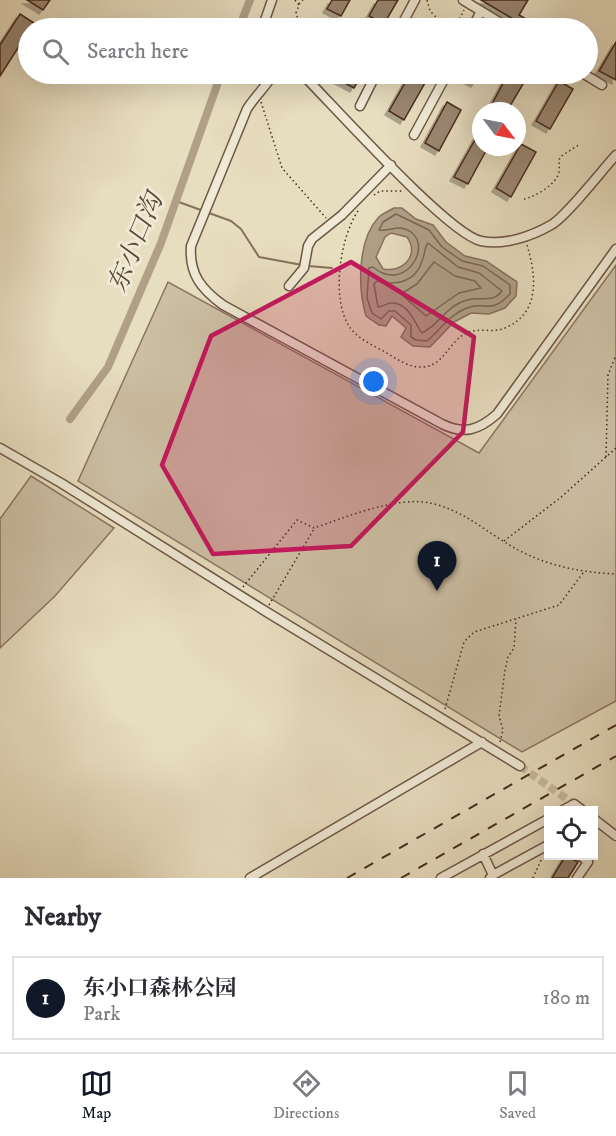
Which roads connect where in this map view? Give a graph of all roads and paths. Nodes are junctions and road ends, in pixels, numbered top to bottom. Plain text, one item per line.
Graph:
1 (272, 0) edge
2 (295, 0) edge
3 (303, 0) edge
4 (416, 0) edge
5 (427, 0) edge
6 (465, 2) edge
7 (299, 5) junction
8 (481, 11) junction
9 (266, 18) edge
10 (298, 18) edge
11 (405, 18) edge
12 (437, 18) edge
13 (460, 18) edge
14 (477, 18) edge
15 (493, 18) edge
16 (598, 83) edge
17 (266, 84) edge
18 (312, 84) edge
19 (371, 84) edge
20 (442, 84) edge
21 (602, 85) dead end
22 (259, 95) junction
23 (360, 106) dead end
24 (414, 135) dead end
25 (580, 144) dead end
26 (616, 155) edge
27 (391, 165) junction
28 (405, 192) dead end
29 (372, 196) dead end
30 (524, 199) dead end
31 (360, 208) dead end
32 (330, 223) junction
33 (525, 238) junction
34 (616, 249) edge
35 (289, 286) dead end
36 (616, 356) edge
37 (0, 448) edge
38 (616, 448) edge
39 (606, 458) junction
40 (314, 528) junction
41 (504, 542) junction
42 (583, 573) junction
43 (616, 574) edge
44 (238, 594) junction
45 (265, 611) junction
46 (516, 619) junction
47 (443, 719) junction
48 (482, 742) junction
49 (497, 752) junction
50 (520, 766) tunnel mouth
51 (544, 822) edge
52 (598, 822) edge
53 (616, 836) edge
54 (544, 848) edge
55 (538, 851) junction
56 (483, 854) junction
57 (586, 860) edge
58 (491, 877) edge
59 (250, 878) edge
60 (441, 878) edge
61 (532, 878) edge
62 (577, 878) edge

1 - 9 street
2 - 7 path
3 - 7 path
4 - 11 street
5 - 12 path
6 - 8 street
6 - 13 path
7 - 10 path
8 - 14 street
8 - 15 street
16 - 21 street
17 - 22 street
18 - 27 street
19 - 23 street
20 - 24 street
22 - 32 path
22 - 34 street
25 - 30 path
26 - 33 street
27 - 32 street
27 - 33 street
28 - 29 path
31 - 33 path
32 - 35 street
36 - 39 path
37 - 44 street
38 - 39 path
39 - 41 path
40 - 41 path
40 - 44 path
40 - 45 path
41 - 42 path
42 - 43 path
42 - 46 path
44 - 45 street
45 - 47 street
46 - 47 path
46 - 49 path
47 - 48 street
48 - 49 street
48 - 59 street
49 - 50 street
51 - 56 street
52 - 53 street
54 - 55 street
55 - 58 street
55 - 61 path
56 - 58 street
56 - 60 street
57 - 62 street

